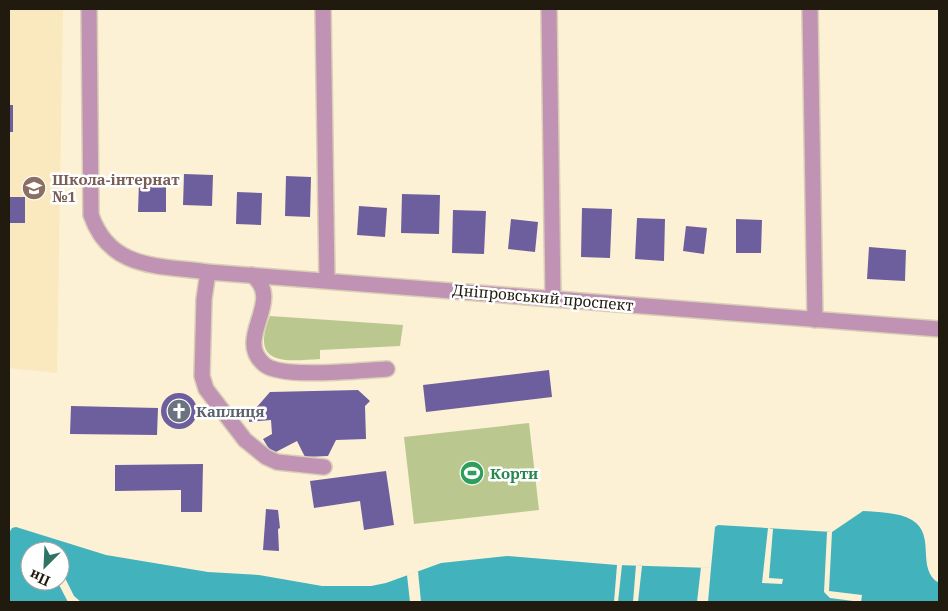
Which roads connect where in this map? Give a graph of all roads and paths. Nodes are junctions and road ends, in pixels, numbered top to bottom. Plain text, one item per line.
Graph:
1 (89, 9) edge
2 (323, 9) edge
3 (550, 9) edge
4 (810, 9) edge
5 (208, 272) junction
6 (252, 275) junction
7 (327, 280) junction
8 (553, 297) junction
9 (815, 320) junction
10 (939, 329) edge
11 (387, 369) dead end
12 (324, 468) dead end

1 - 5 street, Дніпровський проспект
2 - 7 street
3 - 8 street
4 - 9 street
5 - 6 street, Дніпровський проспект
5 - 12 street
6 - 7 street, Дніпровський проспект
6 - 11 street
7 - 8 street, Дніпровський проспект
8 - 9 street, Дніпровський проспект
9 - 10 street, Дніпровський проспект

